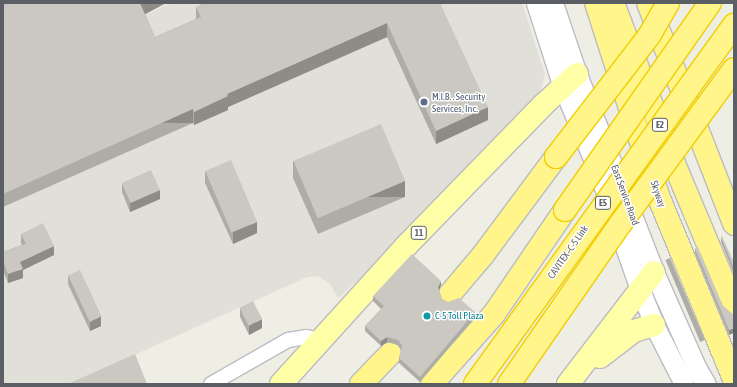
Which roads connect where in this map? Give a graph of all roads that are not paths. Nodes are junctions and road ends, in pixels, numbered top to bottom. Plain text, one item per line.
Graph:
1 (536, 3) edge
2 (553, 3) edge
3 (596, 3) edge
4 (614, 3) edge
5 (648, 3) edge
6 (668, 3) edge
7 (710, 3) edge
8 (734, 24) edge
9 (734, 69) edge
10 (570, 81) junction
11 (734, 224) edge
12 (654, 272) junction
13 (641, 292) junction
14 (450, 294) dead end
15 (734, 306) edge
16 (654, 325) junction
17 (319, 340) junction
18 (390, 354) dead end
19 (572, 379) edge
20 (734, 379) edge
21 (211, 384) edge
22 (281, 384) edge
23 (361, 384) edge
24 (432, 384) edge
25 (475, 384) edge
26 (509, 384) edge
27 (684, 384) edge
28 (706, 384) edge

1 - 10 main road, East Service Road
2 - 10 main road, East Service Road
3 - 20 highway, Skyway / E2
4 - 15 highway, E2
5 - 11 highway
6 - 14 highway, bridge
7 - 24 highway, bridge
8 - 25 highway, CAVITEX–C-5 Link / E5, bridge
9 - 26 highway, bridge
10 - 12 main road, East Service Road
10 - 13 main road, East Service Road
10 - 17 main road, 11
12 - 13 main road
12 - 28 main road, East Service Road
13 - 16 main road, East Service Road
13 - 19 main road
16 - 19 main road
16 - 27 main road, East Service Road
17 - 21 street
17 - 22 main road, 11
18 - 23 highway

